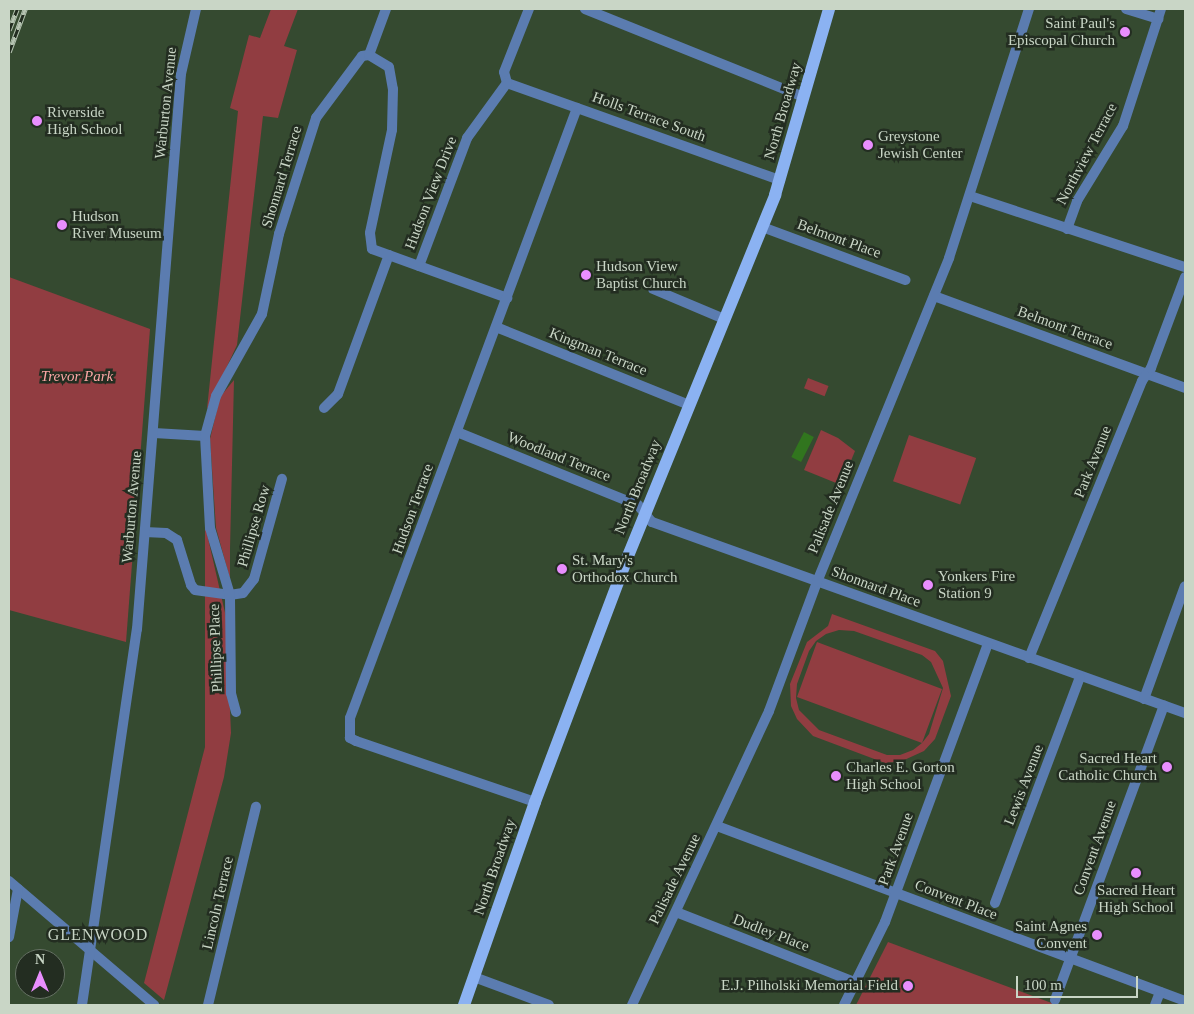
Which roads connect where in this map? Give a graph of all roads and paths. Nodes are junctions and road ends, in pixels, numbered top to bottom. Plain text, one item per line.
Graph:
1 (196, 9) edge
2 (386, 9) edge
3 (529, 9) edge
4 (585, 9) edge
5 (829, 9) edge
6 (1029, 9) edge
7 (1126, 9) edge
8 (1159, 14) edge
9 (369, 55) junction
10 (507, 83) junction
11 (804, 97) junction
12 (577, 108) junction
13 (780, 180) junction
14 (970, 196) junction
15 (762, 227) junction
16 (1067, 229) junction
17 (389, 255) junction
18 (419, 266) junction
19 (1185, 267) edge
20 (1185, 277) edge
21 (905, 280) dead end
22 (653, 289) dead end
23 (934, 296) junction
24 (507, 298) junction
25 (724, 320) junction
26 (496, 327) junction
27 (1146, 374) junction
28 (1185, 388) edge
29 (689, 405) junction
30 (324, 408) dead end
31 (458, 432) junction
32 (154, 433) junction
33 (205, 436) junction
34 (282, 479) dead end
35 (645, 514) junction
36 (145, 532) junction
37 (817, 582) junction
38 (1185, 586) edge
39 (230, 595) junction
40 (988, 644) junction
41 (1029, 658) junction
42 (1080, 677) junction
43 (1144, 699) junction
44 (1164, 706) junction
45 (236, 712) dead end
46 (1185, 713) edge
47 (535, 802) junction
48 (256, 806) dead end
49 (717, 826) junction
50 (9, 881) edge
51 (18, 889) junction
52 (896, 893) junction
53 (995, 904) dead end
54 (676, 912) junction
55 (9, 937) edge
56 (90, 950) junction
57 (1070, 959) junction
58 (474, 977) junction
59 (855, 982) junction
60 (1160, 992) junction
61 (1055, 1000) dead end
62 (1185, 1002) edge
63 (82, 1005) edge
64 (154, 1005) edge
65 (208, 1005) edge
66 (464, 1005) edge
67 (549, 1005) edge
68 (632, 1005) edge
69 (844, 1005) edge
70 (1155, 1005) edge

1 - 32 street, Warburton Avenue
2 - 9 street
3 - 10 street
4 - 11 street
5 - 11 main road, North Broadway
6 - 14 street, Palisade Avenue
7 - 8 street
8 - 16 street, Northview Terrace
9 - 17 street
9 - 33 street, Shonnard Terrace
10 - 12 street, Holls Terrace South
10 - 18 street, Hudson View Drive
11 - 13 main road, North Broadway
12 - 13 street, Holls Terrace South
12 - 24 street, Hudson Terrace
13 - 15 main road, North Broadway
14 - 16 street
14 - 23 street, Palisade Avenue
15 - 21 street, Belmont Place
15 - 25 main road, North Broadway
16 - 19 street
17 - 18 street
17 - 30 street
18 - 24 street
20 - 27 street, Park Avenue
22 - 25 street
23 - 27 street, Belmont Terrace
23 - 37 street, Palisade Avenue
24 - 26 street, Hudson Terrace
25 - 29 main road, North Broadway
26 - 29 street, Kingman Terrace
26 - 31 street, Hudson Terrace
27 - 28 street, Belmont Terrace
27 - 41 street, Park Avenue
29 - 35 main road, North Broadway
31 - 35 street, Woodland Terrace
31 - 47 street, Hudson Terrace
32 - 33 street
32 - 36 street, Warburton Avenue
33 - 39 street, Phillipse Place
34 - 39 street, Phillipse Row
35 - 37 street, Shonnard Place
35 - 47 main road, North Broadway
36 - 39 street
36 - 56 street, Warburton Avenue
37 - 40 street, Shonnard Place
37 - 49 street, Palisade Avenue
38 - 43 street
39 - 45 street, Phillipse Place
40 - 41 street, Shonnard Place
40 - 52 street, Park Avenue
41 - 42 street, Shonnard Place
42 - 43 street, Shonnard Place
42 - 53 street, Lewis Avenue
43 - 44 street, Shonnard Place
44 - 46 street, Shonnard Place
44 - 57 street, Convent Avenue
47 - 58 main road, North Broadway
48 - 65 street, Lincoln Terrace
49 - 52 street, Convent Place
49 - 54 street, Palisade Avenue
50 - 51 street
51 - 55 street
51 - 56 street
52 - 57 street, Convent Place
52 - 59 street, Park Avenue
54 - 59 street, Dudley Place
54 - 68 street, Palisade Avenue
56 - 63 street, Warburton Avenue
56 - 64 street
57 - 60 street, Convent Place
57 - 61 street, Convent Avenue
58 - 66 main road, North Broadway
58 - 67 street
59 - 69 street, Park Avenue
60 - 62 street, Convent Place
60 - 70 street

